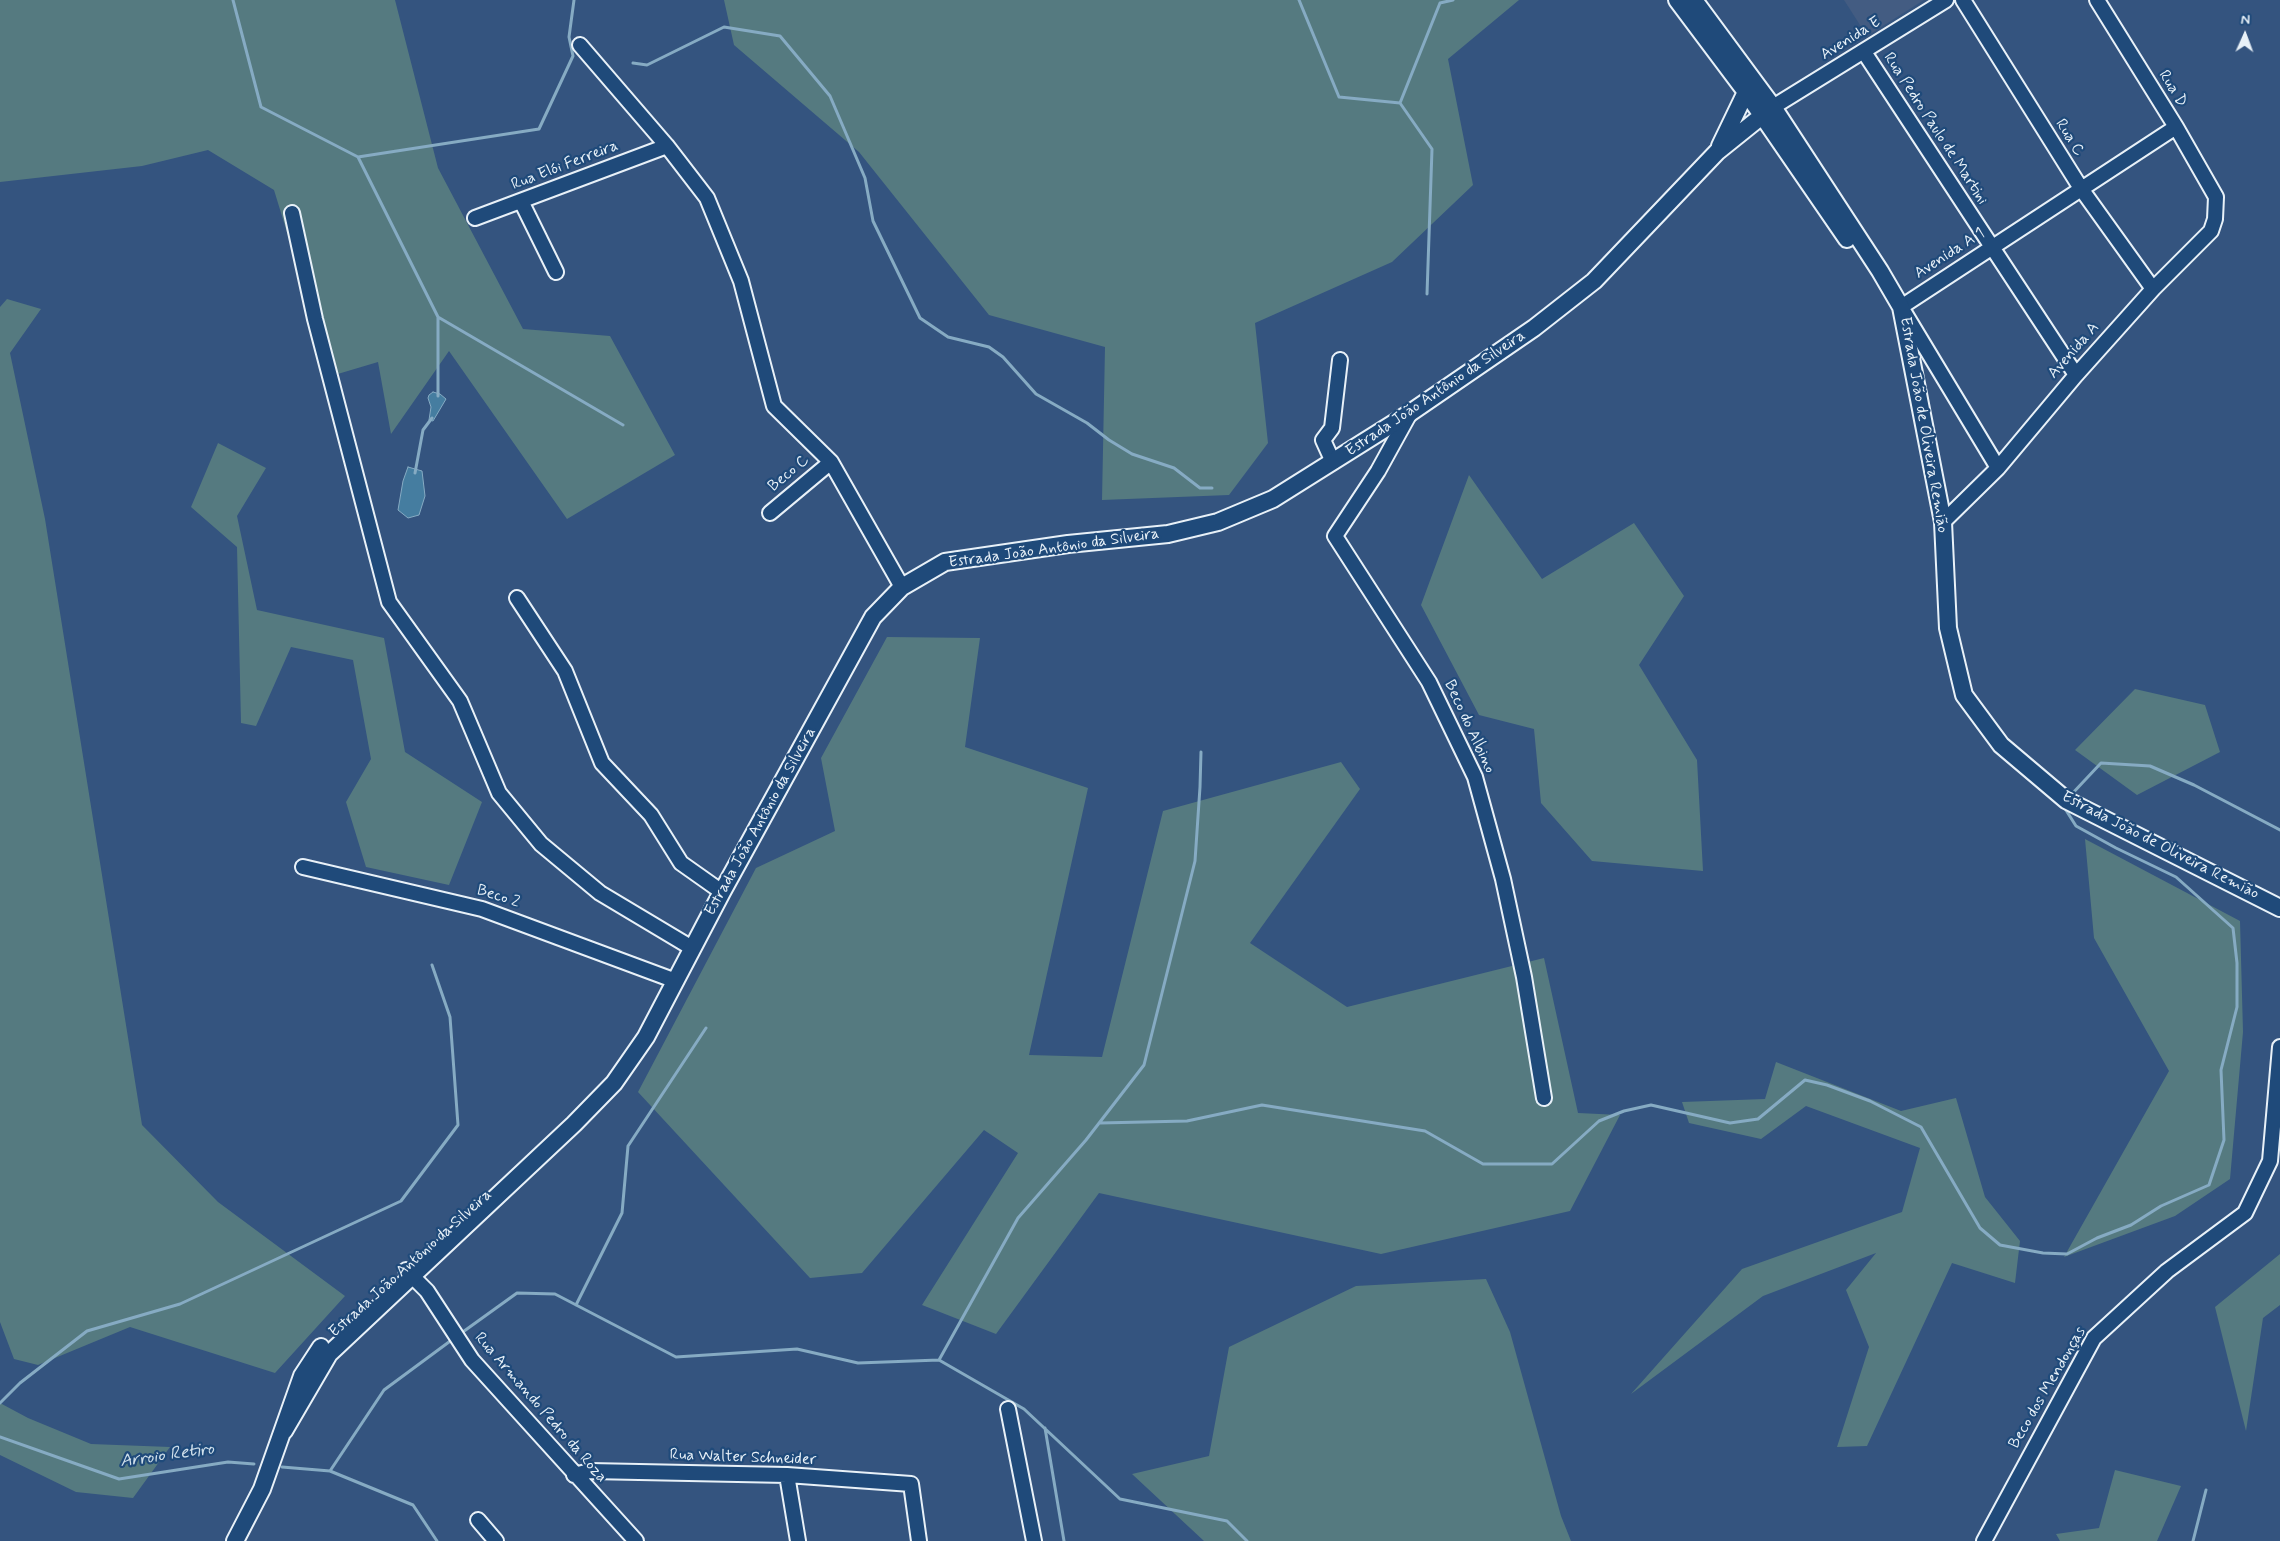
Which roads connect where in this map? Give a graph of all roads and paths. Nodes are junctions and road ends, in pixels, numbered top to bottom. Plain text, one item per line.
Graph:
1 (1677, 0) edge
2 (1694, 0) edge
3 (1946, 0) edge
4 (1963, 0) edge
5 (2097, 0) edge
6 (580, 45) dead end
7 (1864, 52) junction
8 (1746, 92) junction
9 (1767, 111) junction
10 (2176, 127) junction
11 (667, 146) junction
12 (1717, 152) junction
13 (2082, 190) junction
14 (2216, 197) joint
15 (522, 201) junction
16 (292, 214) dead end
17 (476, 218) dead end
18 (1991, 248) junction
19 (556, 272) dead end
20 (2154, 289) junction
21 (1901, 307) junction
22 (1340, 360) dead end
23 (2076, 375) junction
24 (1410, 413) junction
25 (831, 462) junction
26 (1333, 462) junction
27 (1998, 468) junction
28 (770, 513) dead end
29 (1943, 522) junction
30 (902, 587) junction
31 (517, 598) dead end
32 (303, 867) dead end
33 (722, 892) junction
34 (2280, 908) edge
35 (692, 948) junction
36 (676, 981) junction
37 (2280, 1047) edge
38 (1544, 1098) dead end
39 (409, 1274) junction
40 (1008, 1409) dead end
41 (574, 1475) junction
42 (787, 1476) junction
43 (478, 1520) dead end
44 (235, 1541) edge
45 (496, 1541) edge
46 (636, 1541) edge
47 (798, 1541) edge
48 (919, 1541) edge
49 (1034, 1541) edge
50 (1984, 1541) edge

1 - 8 main road, Estrada João de Oliveira Remião
2 - 9 main road, Estrada João de Oliveira Remião
3 - 7 street, Avenida E
4 - 13 street, Rua C
5 - 10 street, Rua D
6 - 11 street
7 - 9 street, Avenida E
7 - 18 street, Rua Pedro Paulo de Martini
8 - 9 main road, Estrada João de Oliveira Remião
8 - 12 main road, Estrada João Antônio da Silveira
9 - 12 main road, Estrada João Antônio da Silveira
9 - 21 main road, Estrada João de Oliveira Remião
10 - 13 street, Avenida A 1
10 - 14 street, Rua D
11 - 15 street, Rua Elói Ferreira
11 - 25 street
12 - 24 main road, Estrada João Antônio da Silveira
13 - 18 street, Avenida A 1
13 - 20 street, Rua C
14 - 20 street, Avenida A
15 - 17 street, Rua Elói Ferreira
15 - 19 street
16 - 35 street
18 - 21 street, Avenida A 1
18 - 23 street, Rua Pedro Paulo de Martini
20 - 23 street, Avenida A
21 - 27 street
21 - 29 main road, Estrada João de Oliveira Remião
22 - 26 street
23 - 27 street, Avenida A
24 - 26 main road, Estrada João Antônio da Silveira
24 - 38 street, Beco do Albino
25 - 28 street, Beco C
25 - 30 street
26 - 30 main road, Estrada João Antônio da Silveira
27 - 29 street, Avenida A
29 - 34 main road, Estrada João de Oliveira Remião
30 - 33 main road, Estrada João Antônio da Silveira
31 - 33 street
32 - 36 street, Beco 2
33 - 35 main road, Estrada João Antônio da Silveira
35 - 36 main road, Estrada João Antônio da Silveira
36 - 39 main road, Estrada João Antônio da Silveira
37 - 50 street, Beco dos Mendonças
39 - 41 street, Rua Armando Pedro da Roza
39 - 44 main road, Estrada João Antônio da Silveira
40 - 49 street
41 - 42 street, Rua Walter Schneider
41 - 46 street, Rua Armando Pedro da Roza
42 - 47 street
42 - 48 street, Rua Walter Schneider
43 - 45 street

